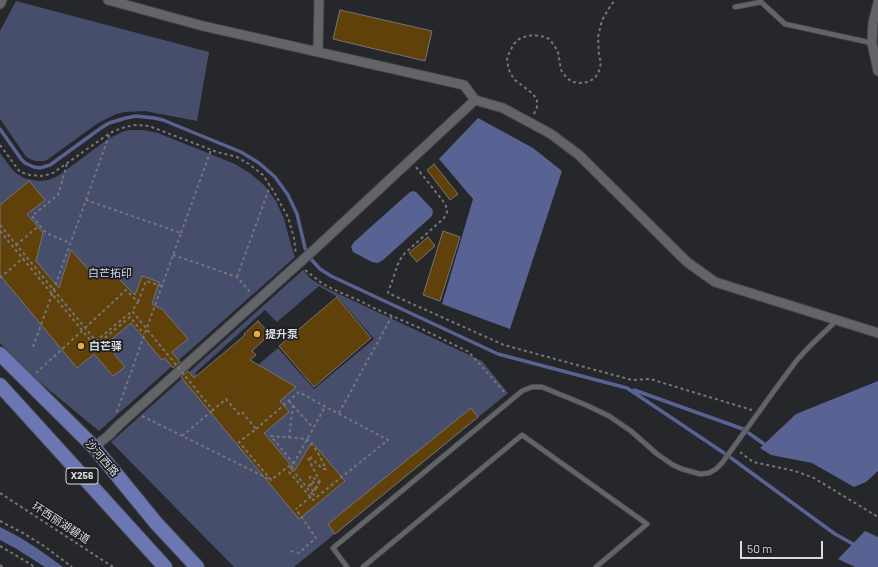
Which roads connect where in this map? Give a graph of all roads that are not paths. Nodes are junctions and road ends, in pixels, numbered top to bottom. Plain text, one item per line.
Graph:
1 (2, 0) edge
2 (108, 0) edge
3 (319, 0) edge
4 (878, 3) edge
5 (0, 4) edge
6 (735, 7) dead end
7 (872, 43) junction
8 (318, 52) junction
9 (878, 71) edge
10 (476, 100) junction
11 (837, 320) junction
12 (878, 333) edge
13 (0, 354) edge
14 (0, 385) edge
15 (94, 447) junction
16 (165, 567) edge
17 (197, 567) edge
18 (347, 567) edge
19 (363, 567) edge
20 (596, 567) edge

1 - 5 street
2 - 8 street
3 - 8 street
4 - 7 street
6 - 7 lane
7 - 9 street
8 - 10 street
10 - 11 street
10 - 15 street
11 - 12 street
11 - 18 lane
13 - 15 main road, 沙河西路 / X256
14 - 16 main road, X256
15 - 17 main road, 沙河西路 / X256
19 - 20 lane

